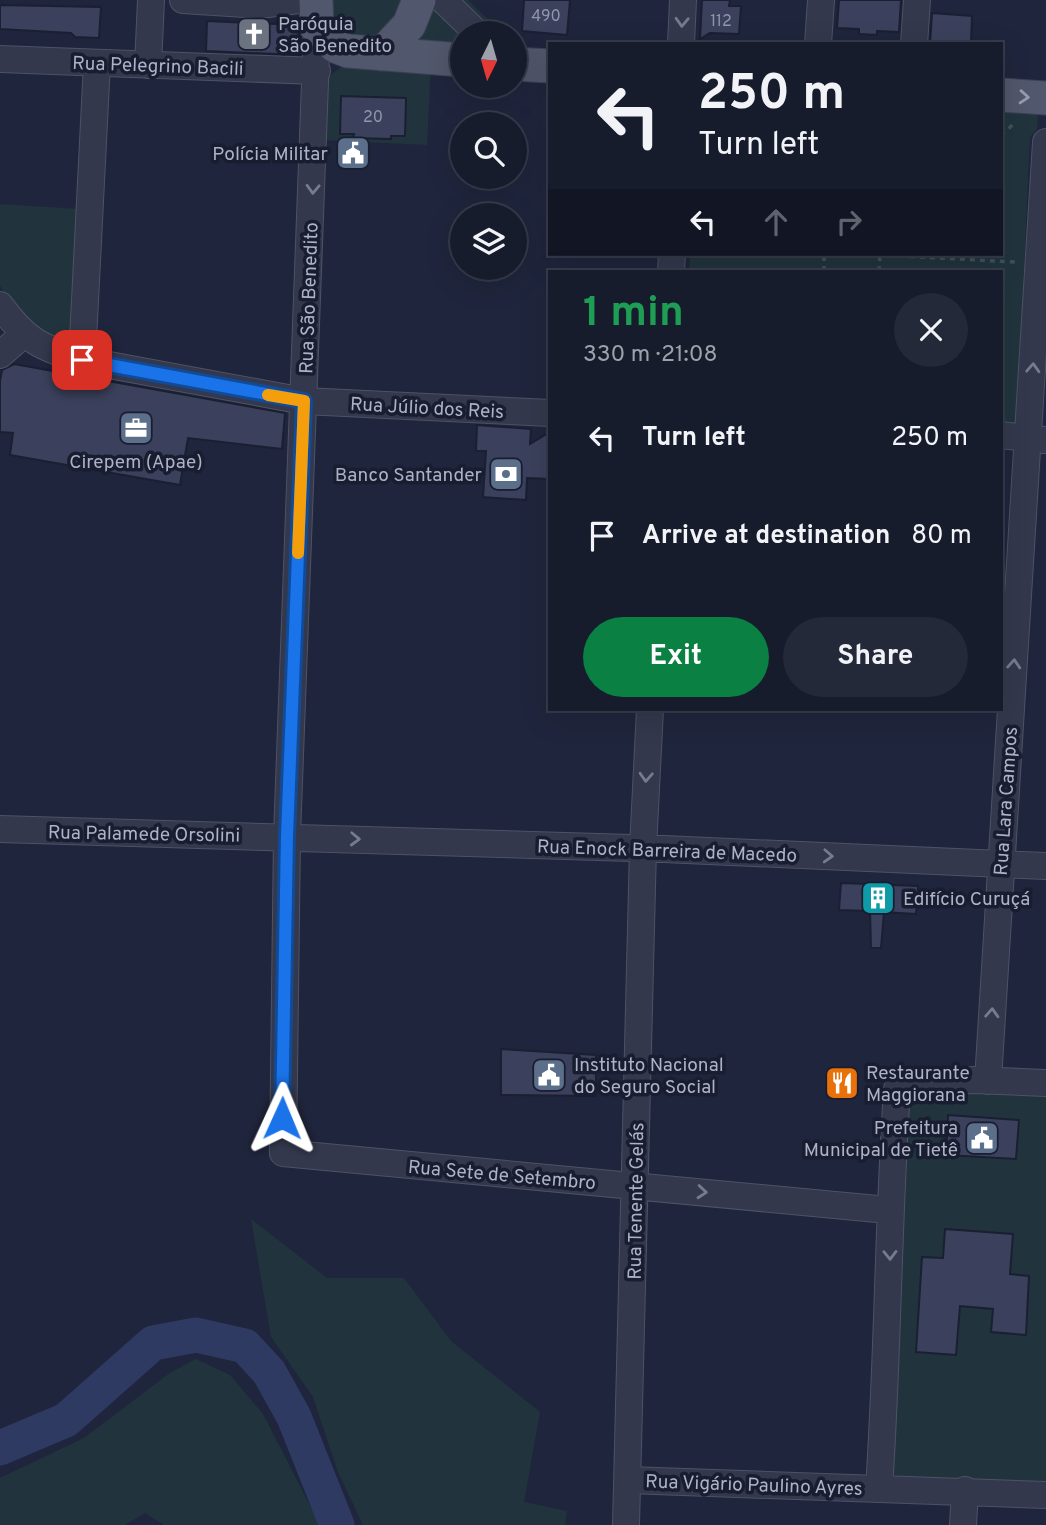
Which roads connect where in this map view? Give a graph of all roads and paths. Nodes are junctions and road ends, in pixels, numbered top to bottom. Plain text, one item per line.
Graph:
1 (151, 0) edge
2 (183, 0) edge
3 (298, 0) edge
4 (419, 0) edge
5 (443, 0) edge
6 (683, 0) edge
7 (821, 0) edge
8 (917, 0) edge
9 (316, 14) edge
10 (465, 21) edge
11 (681, 42) edge
12 (818, 42) edge
13 (915, 42) edge
14 (348, 51) junction
15 (382, 54) junction
16 (0, 59) edge
17 (450, 59) edge
18 (97, 63) junction
19 (148, 65) junction
20 (527, 65) edge
21 (548, 66) edge
22 (317, 71) junction
23 (1003, 95) edge
24 (1046, 98) edge
25 (1046, 142) edge
26 (915, 256) edge
27 (1039, 263) junction
28 (0, 305) edge
29 (23, 335) junction
30 (0, 355) edge
31 (82, 360) junction
32 (304, 401) junction
33 (548, 413) edge
34 (1003, 435) edge
35 (1037, 438) edge
36 (650, 711) edge
37 (0, 829) edge
38 (287, 836) junction
39 (643, 848) junction
40 (1001, 864) junction
41 (1046, 866) edge
42 (988, 1081) junction
43 (1046, 1083) edge
44 (283, 1153) joint
45 (634, 1187) junction
46 (888, 1210) junction
47 (628, 1480) junction
48 (879, 1488) junction
49 (965, 1490) junction
50 (1046, 1496) edge
51 (626, 1525) edge
52 (963, 1525) edge

1 - 19 street
2 - 3 street
4 - 15 main road
5 - 10 street
6 -> 11 street
7 - 12 street
8 - 13 street
9 - 14 main road
9 - 22 street, Rua São Benedito
14 - 15 main road
14 - 22 street
15 - 17 main road
16 - 18 street, Rua Pelegrino Bacili
18 - 19 street, Rua Pelegrino Bacili
18 - 31 street
19 - 22 street, Rua Pelegrino Bacili
20 - 21 main road
22 -> 32 street, Rua São Benedito
23 -> 24 main road
25 - 27 street, Rua Lara Campos
26 - 27 path
35 -> 27 street, Rua Lara Campos
28 - 29 street
29 - 30 street
29 - 31 street, Rua Júlio dos Reis
31 - 32 street, Rua Júlio dos Reis
32 - 33 street, Rua Júlio dos Reis
32 - 38 street, Rua São Benedito
34 - 35 street
40 -> 35 street, Rua Lara Campos
36 -> 39 street, Rua Tenente Gelás
37 - 38 street, Rua Palamede Orsolini
38 -> 39 street, Rua Enock Barreira de Macedo
38 - 44 street, Rua São Benedito
39 -> 40 street, Rua Enock Barreira de Macedo
39 - 45 street, Rua Tenente Gelás
40 - 41 street, Rua Enock Barreira de Macedo
42 -> 40 street, Rua Lara Campos
42 - 43 street
42 - 46 street
44 - 45 street, Rua Sete de Setembro
45 -> 46 street, Rua Sete de Setembro
45 - 47 street, Rua Tenente Gelás
46 -> 48 street
47 - 48 street, Rua Vigário Paulino Ayres
47 - 51 street, Rua Tenente Gelás
48 - 49 street, Rua Vigário Paulino Ayres
49 - 50 street, Rua Vigário Paulino Ayres
49 - 52 street

